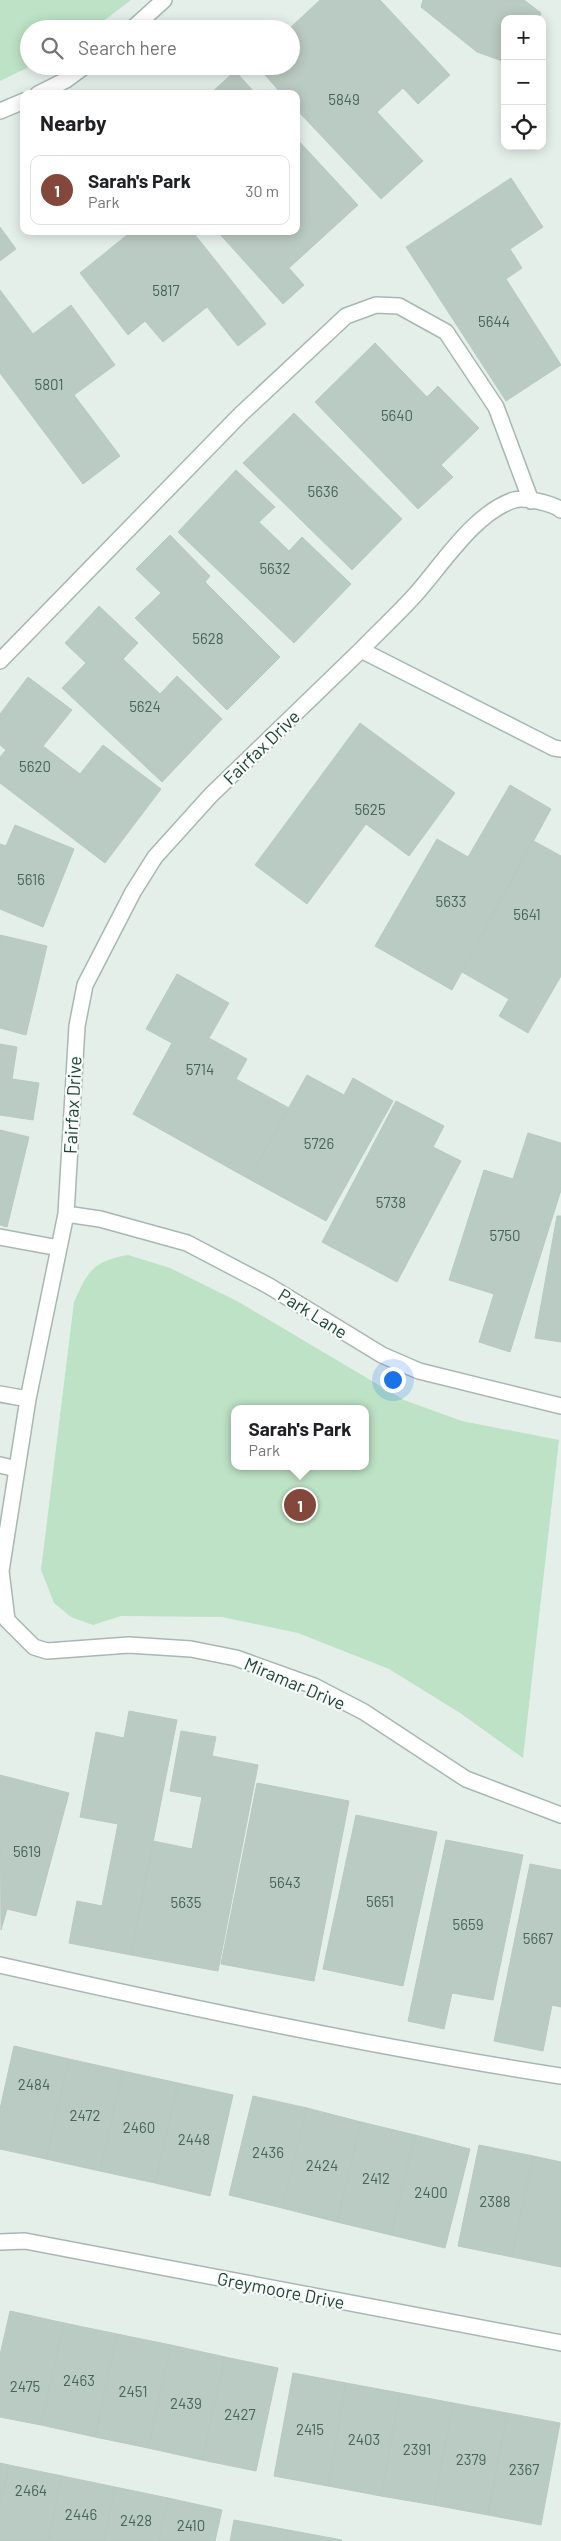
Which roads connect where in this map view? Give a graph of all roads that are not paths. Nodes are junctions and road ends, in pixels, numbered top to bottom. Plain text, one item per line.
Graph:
1 (164, 0) edge
2 (142, 20) edge
3 (73, 75) edge
4 (46, 90) edge
5 (20, 103) edge
6 (0, 111) edge
7 (531, 501) junction
8 (561, 510) edge
9 (361, 650) junction
10 (0, 661) edge
11 (561, 749) edge
12 (66, 1214) junction
13 (0, 1237) edge
14 (59, 1248) junction
15 (0, 1394) edge
16 (28, 1399) junction
17 (561, 1406) edge
18 (0, 1466) edge
19 (17, 1469) junction
20 (3, 1619) edge
21 (34, 1647) joint
22 (561, 1815) edge
23 (0, 1965) edge
24 (561, 2076) edge
25 (0, 2242) edge
26 (561, 2343) edge

1 - 2 street
3 - 4 street
5 - 6 street
7 - 8 street, Fairfax Drive
7 - 9 street, Fairfax Drive
7 - 10 street
9 - 11 street
9 - 12 street, Fairfax Drive
12 - 14 street, Fairfax Drive
12 - 17 street, Park Lane
13 - 14 street
14 - 16 street, Fairfax Drive
15 - 16 street
16 - 19 street, Fairfax Drive
18 - 19 street
19 - 20 street, Fairfax Drive
20 - 21 street, Fairfax Drive
21 - 22 street, Miramar Drive
23 - 24 street
25 - 26 street, Greymoore Drive

